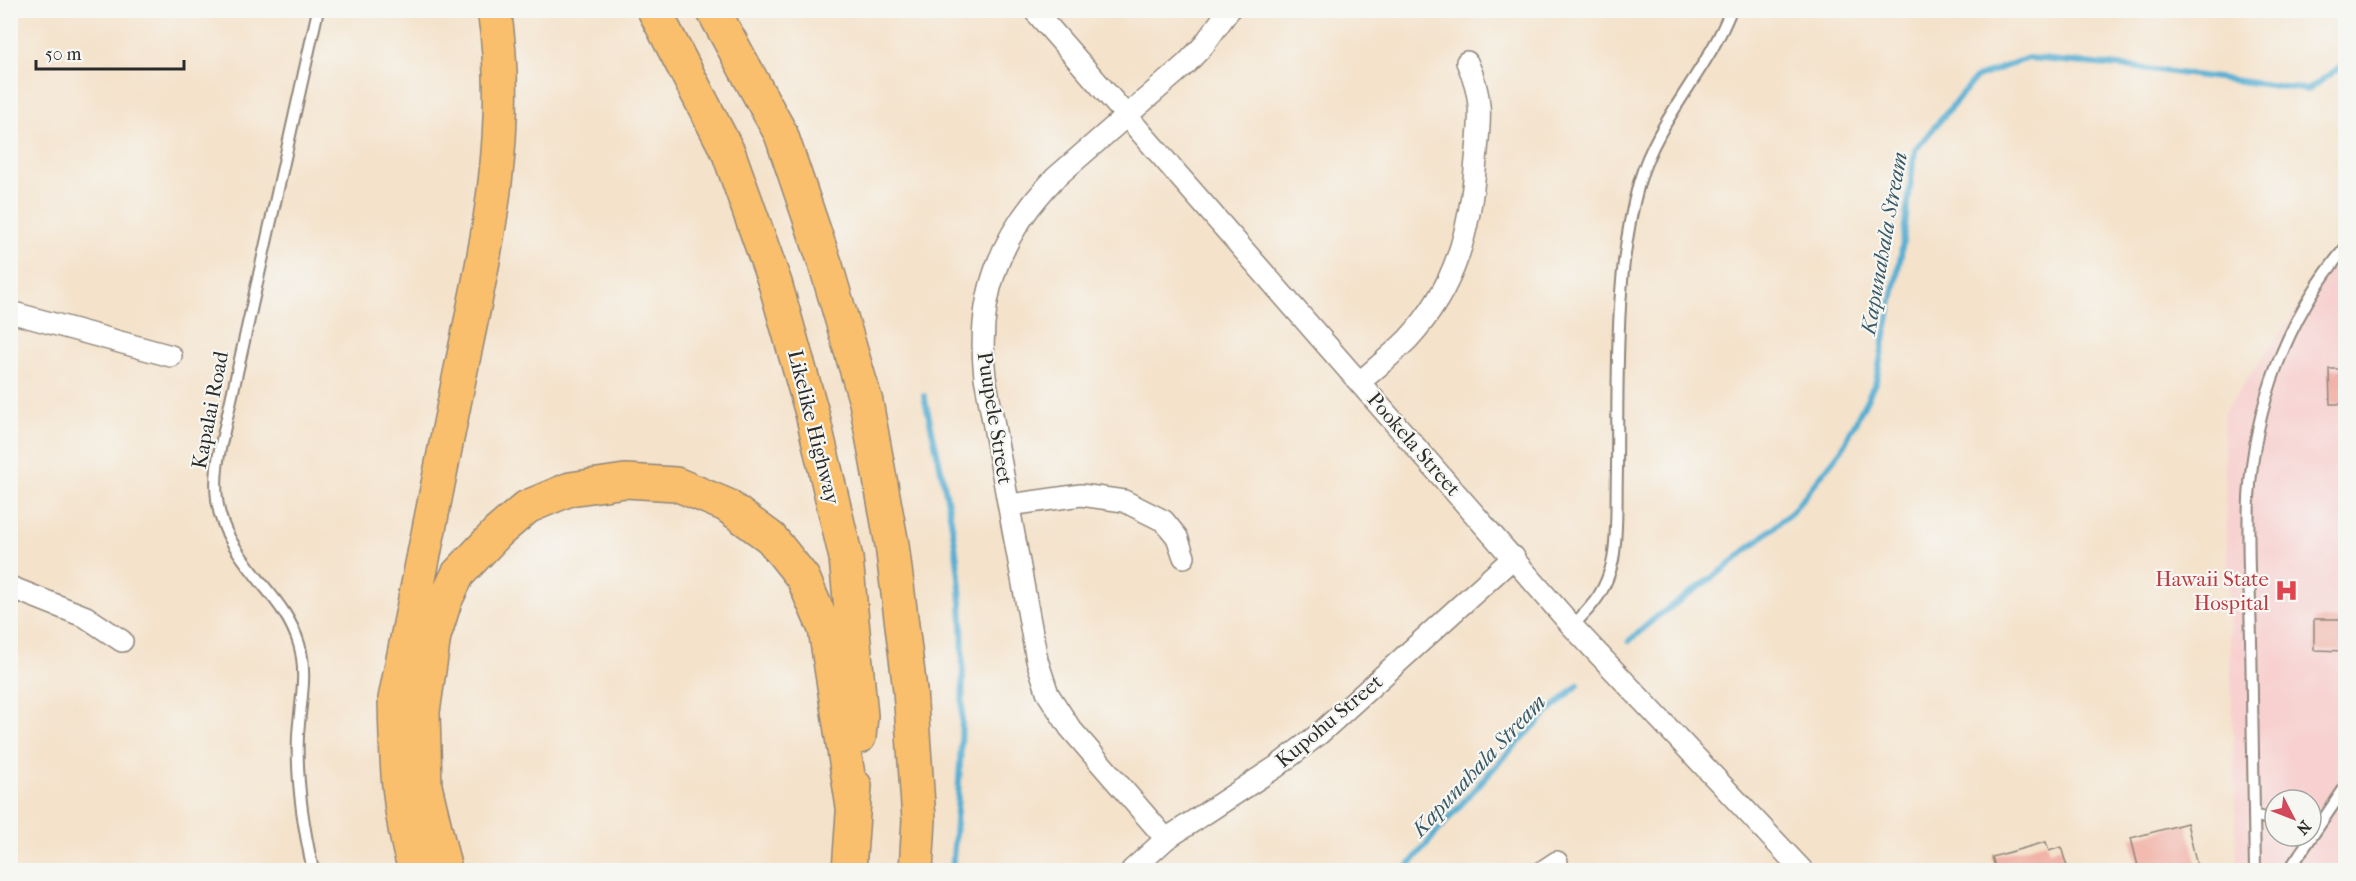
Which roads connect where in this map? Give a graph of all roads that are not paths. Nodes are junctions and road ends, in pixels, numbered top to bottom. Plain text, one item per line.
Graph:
1 (318, 10) edge
2 (494, 10) edge
3 (654, 10) edge
4 (713, 10) edge
5 (1034, 10) edge
6 (1229, 10) edge
7 (1731, 10) edge
8 (1467, 62) dead end
9 (1126, 116) junction
10 (2346, 247) edge
11 (10, 312) edge
12 (171, 356) dead end
13 (1360, 382) junction
14 (1009, 505) junction
15 (1184, 557) dead end
16 (1514, 557) junction
17 (10, 587) edge
18 (1572, 626) junction
19 (122, 641) dead end
20 (2346, 786) edge
21 (853, 807) junction
22 (2254, 815) junction
23 (2323, 817) edge
24 (2263, 818) edge
25 (1166, 839) junction
26 (2303, 848) edge
27 (314, 870) edge
28 (415, 870) edge
29 (446, 870) edge
30 (849, 870) edge
31 (916, 870) edge
32 (1132, 870) edge
33 (1802, 870) edge
34 (2255, 870) edge
35 (2289, 870) edge

1 - 27 lane, Kapalai Road
2 - 28 highway
3 - 21 highway, Likelike Highway
4 - 31 highway
5 - 9 street, Pookela Street
6 - 9 street, Puupele Street
7 - 18 lane
8 - 13 street
9 - 13 street, Pookela Street
9 - 14 street, Puupele Street
10 - 22 lane
11 - 12 street
13 - 16 street, Pookela Street
14 - 15 street
14 - 25 street, Puupele Street
16 - 18 street, Pookela Street
16 - 25 street, Kupohu Street
17 - 19 street
18 - 33 street, Pookela Street
20 - 23 lane
21 - 29 highway
21 - 30 highway, Likelike Highway
22 - 24 lane
22 - 34 lane
25 - 32 street, Kupohu Street
26 - 35 lane

